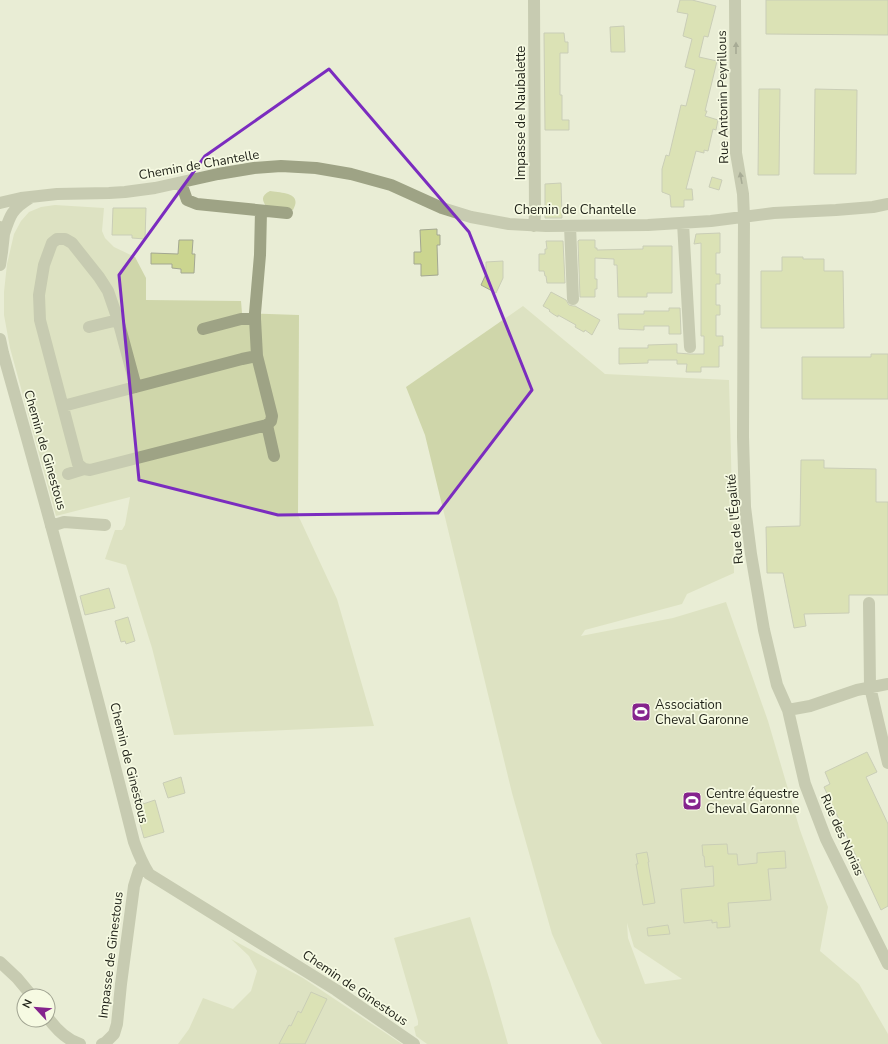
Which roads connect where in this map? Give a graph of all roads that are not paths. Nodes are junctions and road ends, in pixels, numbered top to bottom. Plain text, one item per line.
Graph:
1 (534, 0) edge
2 (736, 0) edge
3 (181, 183) junction
4 (33, 197) junction
5 (0, 203) edge
6 (888, 204) edge
7 (261, 211) junction
8 (288, 213) dead end
9 (744, 217) junction
10 (683, 222) junction
11 (534, 226) junction
12 (570, 226) junction
13 (2, 230) edge
14 (0, 265) edge
15 (572, 299) dead end
16 (255, 319) junction
17 (118, 320) junction
18 (89, 327) dead end
19 (203, 329) dead end
20 (0, 339) edge
21 (690, 347) dead end
22 (2, 351) edge
23 (257, 356) junction
24 (136, 387) junction
25 (63, 406) junction
26 (267, 425) junction
27 (274, 456) dead end
28 (84, 469) junction
29 (68, 474) dead end
30 (105, 525) dead end
31 (51, 526) junction
32 (869, 603) dead end
33 (888, 684) edge
34 (870, 687) junction
35 (788, 710) junction
36 (888, 762) edge
37 (143, 864) junction
38 (887, 960) edge
39 (0, 962) edge
40 (25, 988) edge
41 (56, 1028) edge
42 (80, 1044) edge
43 (102, 1044) edge
44 (414, 1044) edge

1 - 11 street, Impasse de Naubalette
9 -> 2 street, Rue Antonin Peyrillous
3 - 4 street, Chemin de Chantelle
3 - 7 street
3 - 11 street, Chemin de Chantelle
4 - 5 street, Chemin de Chantelle
4 - 13 street, Chemin de Chantelle
6 - 9 street, Chemin de Chantelle
7 - 8 street
7 - 16 street
9 - 10 street, Chemin de Chantelle
9 - 35 street, Rue de l'Égalité
10 - 12 street, Chemin de Chantelle
10 - 21 street
11 - 12 street, Chemin de Chantelle
12 - 15 street
13 - 14 street
16 - 19 street
16 - 23 street
17 - 18 street
17 - 24 street
17 - 25 street
20 - 22 street, Chemin de Ginestous
22 - 31 street, Chemin de Ginestous
23 - 24 street
23 - 26 street
24 - 25 street
25 - 28 street
26 - 27 street
26 - 28 street
28 - 29 street
30 - 31 street
31 - 37 street, Chemin de Ginestous
32 - 34 street
33 - 34 street
34 - 35 street
34 - 36 street
35 - 38 street, Rue des Norias
37 - 43 street, Impasse de Ginestous
37 - 44 street, Chemin de Ginestous
39 - 40 street
41 - 42 street

